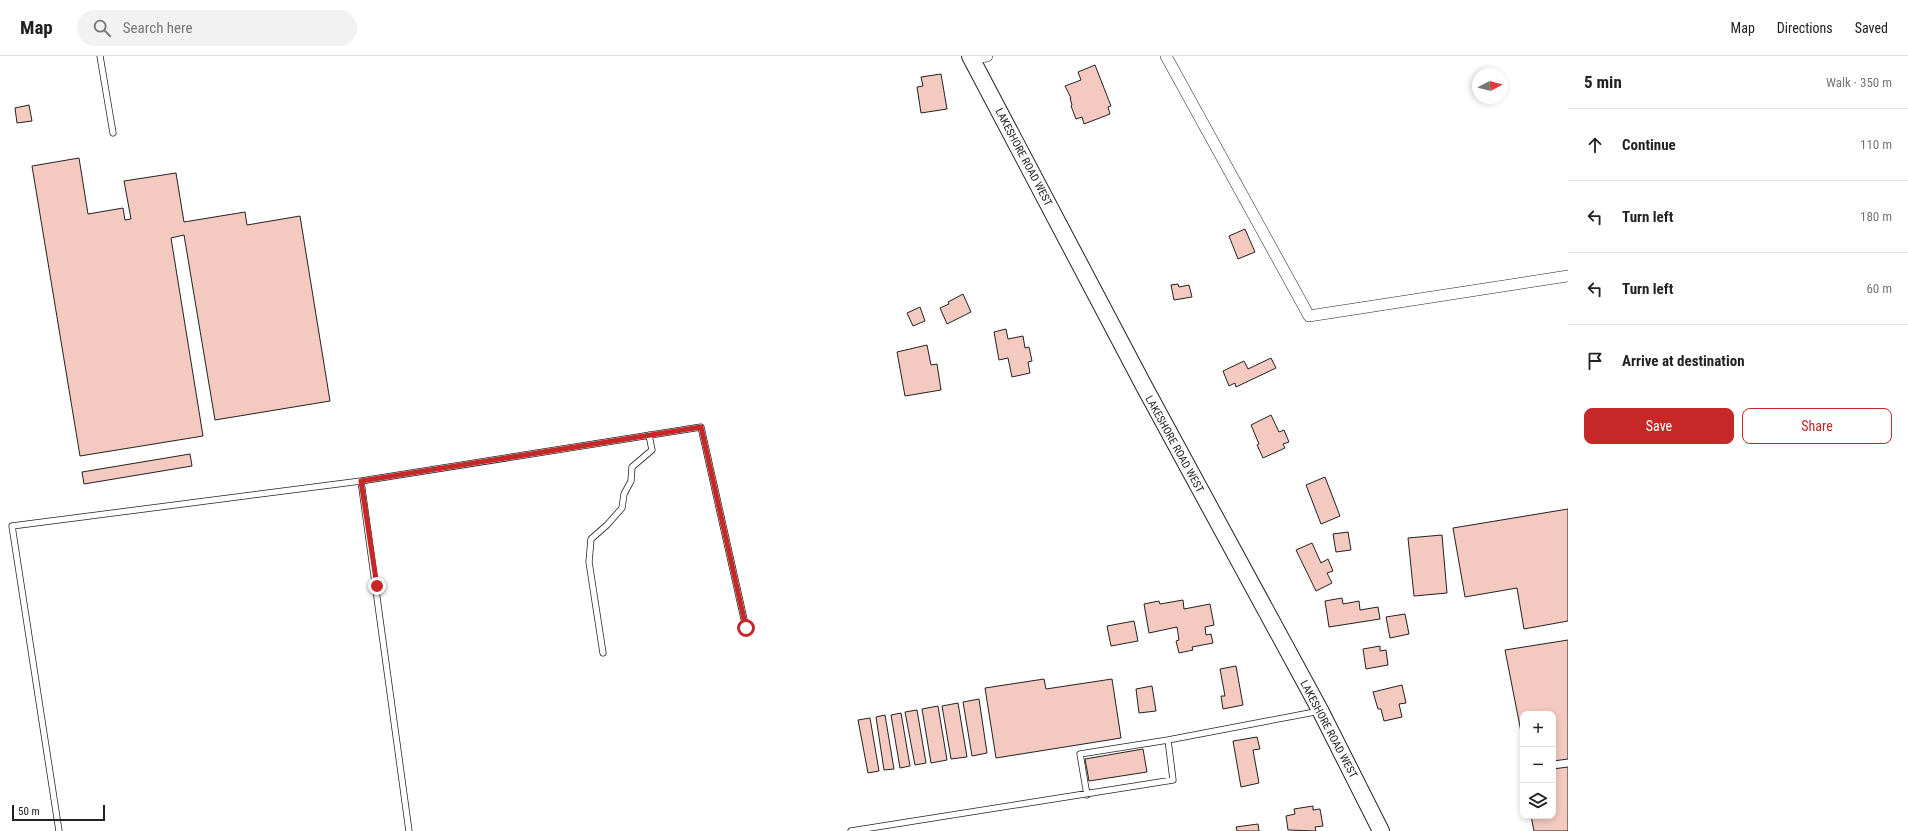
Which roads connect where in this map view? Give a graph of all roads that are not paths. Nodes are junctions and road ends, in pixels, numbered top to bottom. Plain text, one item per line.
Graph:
1 (100, 56) edge
2 (1166, 56) edge
3 (976, 57) edge
4 (113, 133) dead end
5 (1568, 276) edge
6 (649, 435) junction
7 (361, 481) junction
8 (746, 628) dead end
9 (603, 653) dead end
10 (1320, 710) junction
11 (1168, 740) junction
12 (1087, 795) junction
13 (59, 831) edge
14 (409, 831) edge
15 (851, 831) edge
16 (1381, 831) edge

1 - 4 lane
2 - 5 street
3 - 10 main road, LAKESHORE ROAD WEST
6 - 7 lane
6 - 8 lane
6 - 9 lane
7 - 13 lane
7 - 14 lane
10 - 11 lane
10 - 16 main road, LAKESHORE ROAD WEST
11 - 12 lane
11 - 12 lane
12 - 15 lane

